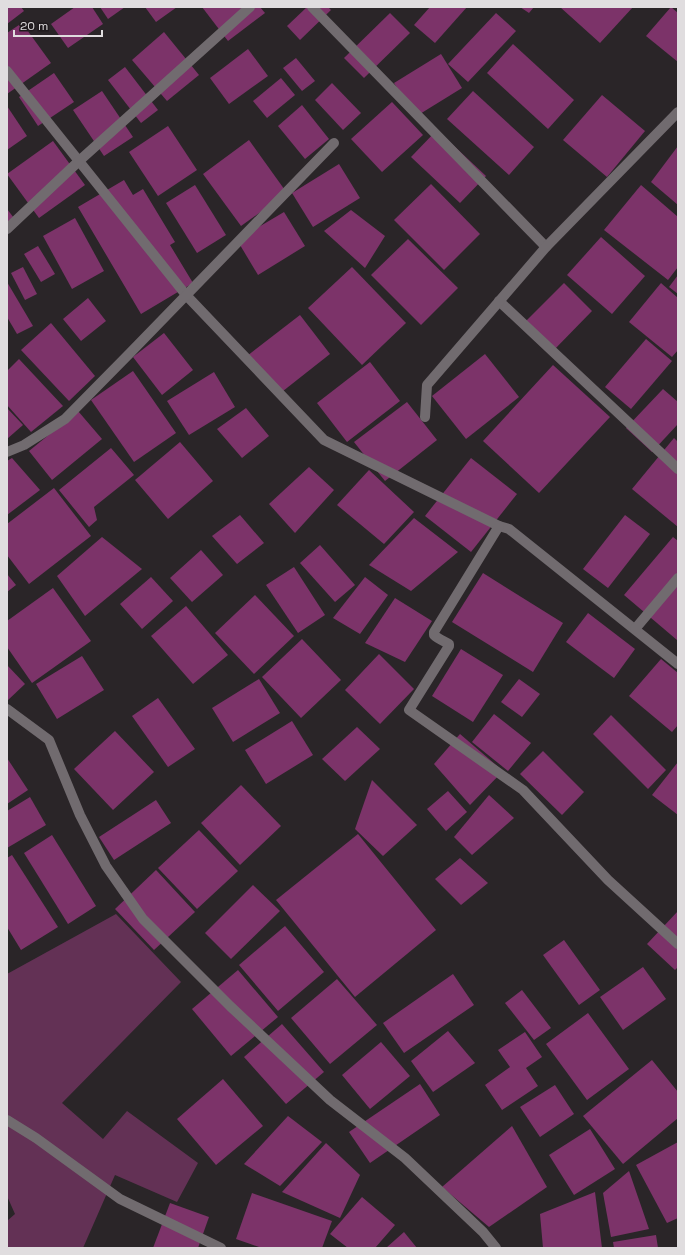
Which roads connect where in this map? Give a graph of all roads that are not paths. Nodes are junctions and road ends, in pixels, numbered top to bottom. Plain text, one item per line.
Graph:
1 (250, 7) edge
2 (312, 7) edge
3 (7, 71) edge
4 (678, 112) edge
5 (334, 143) dead end
6 (79, 161) junction
7 (7, 229) edge
8 (546, 247) junction
9 (186, 296) junction
10 (500, 301) junction
11 (425, 417) dead end
12 (7, 452) edge
13 (678, 469) edge
14 (499, 526) junction
15 (678, 578) edge
16 (634, 629) junction
17 (678, 664) edge
18 (7, 709) edge
19 (678, 944) edge
20 (7, 1120) edge
21 (221, 1248) edge
22 (496, 1248) edge

1 - 6 street
2 - 8 street
3 - 6 street
4 - 8 street
5 - 9 street
6 - 7 street
6 - 9 street
8 - 10 street
9 - 12 street
9 - 14 street
10 - 11 street
10 - 13 street
14 - 16 street
14 - 19 street
15 - 16 street
16 - 17 street
18 - 22 street
20 - 21 street

